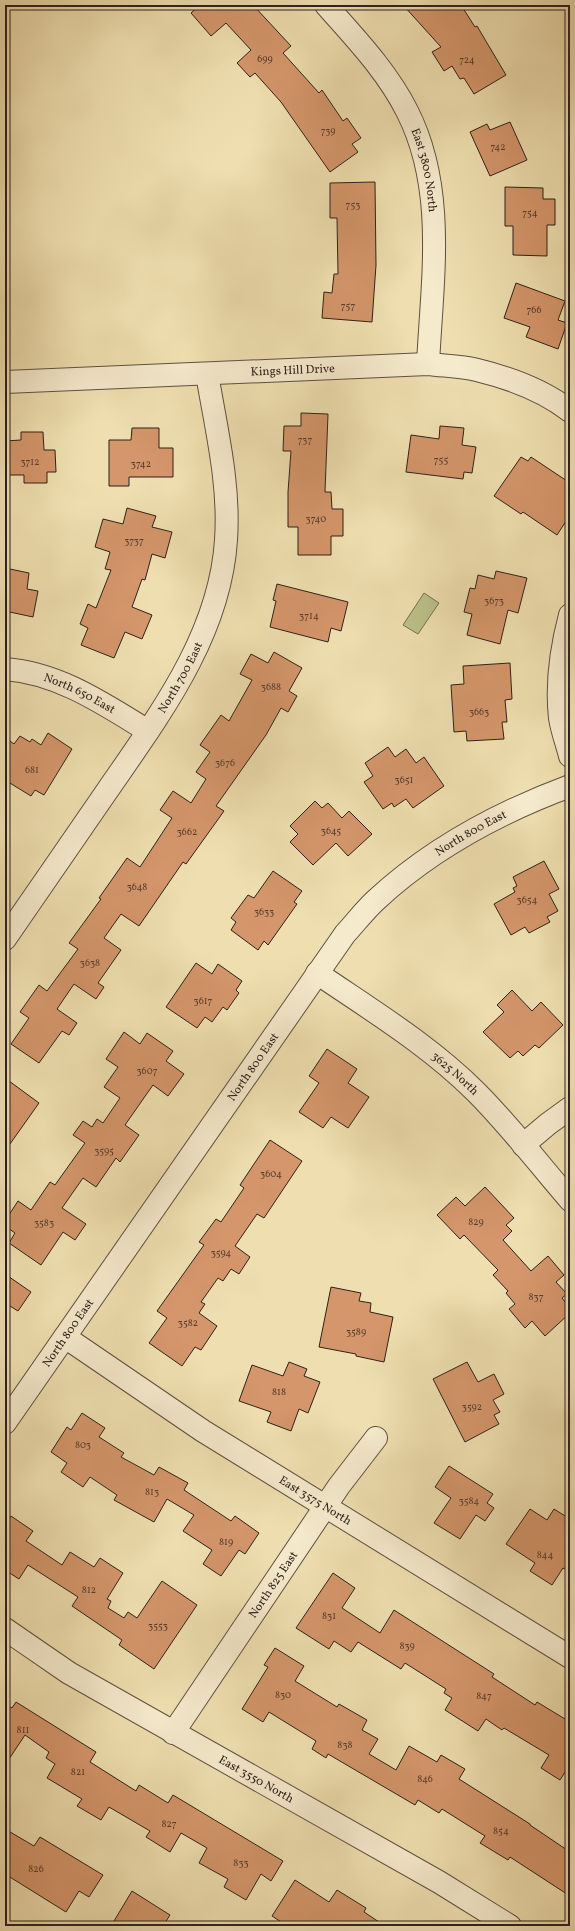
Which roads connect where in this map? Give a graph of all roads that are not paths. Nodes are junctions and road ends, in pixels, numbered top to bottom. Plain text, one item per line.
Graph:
1 (326, 5) edge
2 (428, 364) junction
3 (207, 374) junction
4 (5, 382) edge
5 (570, 411) edge
6 (570, 615) edge
7 (5, 669) edge
8 (148, 731) junction
9 (570, 756) edge
10 (570, 786) edge
11 (5, 939) edge
12 (317, 973) junction
13 (570, 1108) edge
14 (523, 1145) junction
15 (570, 1200) edge
16 (65, 1337) junction
17 (5, 1423) edge
18 (376, 1438) dead end
19 (326, 1507) junction
20 (5, 1629) edge
21 (570, 1657) edge
22 (173, 1733) junction
23 (510, 1926) edge

1 - 2 street, East 3800 North
2 - 3 street, Kings Hill Drive
2 - 5 street, Kings Hill Drive
3 - 4 street, Kings Hill Drive
3 - 8 street, North 700 East
6 - 9 street
7 - 8 street, North 650 East
8 - 11 street, North 700 East
10 - 12 street, North 800 East
12 - 14 street, 3625 North
12 - 16 street, North 800 East
13 - 14 street
14 - 15 street, 3625 North
16 - 17 street, North 800 East
16 - 19 street, East 3575 North
18 - 19 street, North 825 East
19 - 21 street, East 3575 North
19 - 22 street, North 825 East
20 - 22 street, East 3550 North
22 - 23 street, East 3550 North

